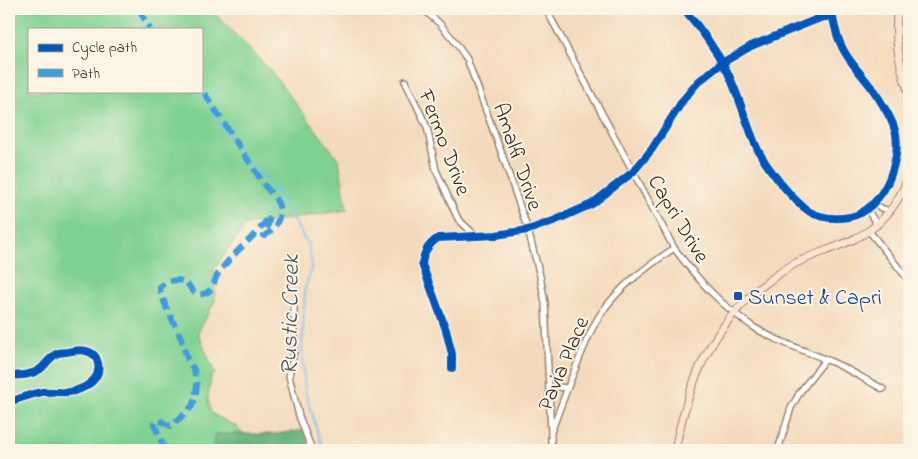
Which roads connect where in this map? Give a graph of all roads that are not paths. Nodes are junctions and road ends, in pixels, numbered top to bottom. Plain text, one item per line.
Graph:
1 (423, 9) edge
2 (546, 9) edge
3 (684, 9) edge
4 (835, 9) edge
5 (898, 9) edge
6 (832, 16) junction
7 (722, 63) junction
8 (405, 81) dead end
9 (909, 94) edge
10 (633, 172) junction
11 (909, 176) edge
12 (874, 203) junction
13 (867, 210) junction
14 (890, 211) junction
15 (877, 225) junction
16 (528, 230) junction
17 (869, 231) junction
18 (476, 236) junction
19 (674, 248) junction
20 (906, 278) dead end
21 (294, 307) dead end
22 (734, 313) junction
23 (825, 360) junction
24 (452, 368) dead end
25 (549, 386) junction
26 (567, 388) junction
27 (883, 389) dead end
28 (551, 433) junction
29 (312, 450) edge
30 (550, 450) edge
31 (675, 450) edge
32 (778, 450) edge

1 - 16 street, Amalfi Drive
2 - 10 street, Capri Drive
3 - 7 street
4 - 6 street
5 - 9 main road
6 - 7 street
6 - 12 street
7 - 10 street
7 - 13 street
8 - 18 street, Fermo Drive
10 - 16 street
10 - 19 street, Capri Drive
11 - 14 main road
12 - 13 street
12 - 14 street
13 - 15 street
14 - 15 main road
15 - 17 main road
16 - 18 street
16 - 25 street, Amalfi Drive
17 - 20 street
17 - 22 main road
18 - 24 street
19 - 22 street, Capri Drive
19 - 26 street, Pavia Place
21 - 29 street
22 - 23 street, Capri Drive
22 - 31 main road
23 - 27 street, Capri Drive
23 - 32 street
25 - 26 street
25 - 28 street, Amalfi Drive
26 - 28 street, Pavia Place
28 - 30 street, Amalfi Drive

